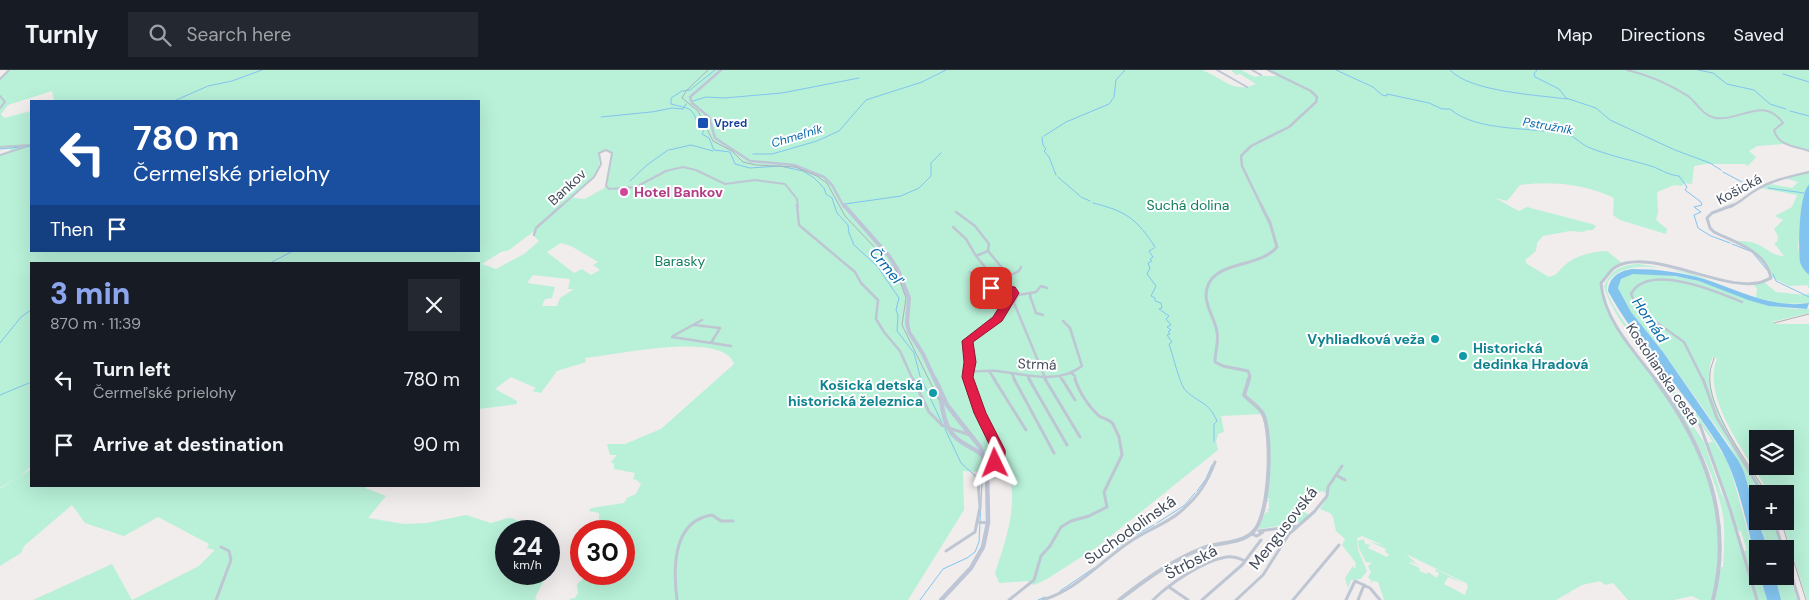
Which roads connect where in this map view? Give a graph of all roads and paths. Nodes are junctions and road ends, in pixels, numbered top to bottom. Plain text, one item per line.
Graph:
1 (9, 70) edge
2 (721, 70) edge
3 (1217, 70) edge
4 (1252, 70) edge
5 (1268, 70) edge
6 (1627, 70) edge
7 (1262, 74) dead end
8 (0, 80) edge
9 (1247, 87) dead end
10 (0, 96) edge
11 (0, 108) edge
12 (30, 145) edge
13 (0, 147) edge
14 (25, 147) junction
15 (1809, 152) edge
16 (0, 155) edge
17 (1809, 172) edge
18 (956, 212) dead end
19 (953, 227) dead end
20 (534, 235) dead end
21 (988, 251) junction
22 (976, 256) junction
23 (1021, 267) dead end
24 (970, 272) dead end
25 (1771, 273) joint
26 (1008, 276) junction
27 (1047, 288) dead end
28 (995, 289) junction
29 (1012, 291) junction
30 (1031, 293) junction
31 (1018, 296) junction
32 (1742, 302) dead end
33 (1043, 315) dead end
34 (702, 320) dead end
35 (1063, 321) dead end
36 (694, 324) junction
37 (711, 343) junction
38 (731, 346) dead end
39 (969, 371) junction
40 (989, 371) junction
41 (1071, 373) junction
42 (1012, 374) junction
43 (1027, 375) junction
44 (1044, 376) junction
45 (1060, 376) junction
46 (1075, 400) dead end
47 (943, 401) junction
48 (962, 424) junction
49 (1700, 425) dead end
50 (953, 429) junction
51 (1026, 430) dead end
52 (1080, 437) dead end
53 (973, 438) junction
54 (966, 444) junction
55 (1068, 445) dead end
56 (1054, 453) dead end
57 (985, 457) junction
58 (1215, 462) dead end
59 (1342, 466) dead end
60 (988, 468) junction
61 (1336, 475) junction
62 (1345, 480) dead end
63 (978, 482) dead end
64 (1758, 485) edge
65 (983, 500) junction
66 (733, 521) dead end
67 (982, 523) junction
68 (1286, 526) junction
69 (1299, 526) junction
70 (1293, 531) junction
71 (1256, 533) junction
72 (1339, 546) dead end
73 (222, 547) dead end
74 (946, 551) dead end
75 (1245, 561) junction
76 (1794, 584) edge
77 (1364, 585) junction
78 (1169, 587) junction
79 (216, 600) edge
80 (677, 600) edge
81 (941, 600) edge
82 (1008, 600) edge
83 (1042, 600) edge
84 (1119, 600) edge
85 (1152, 600) edge
86 (1188, 600) edge
87 (1202, 600) edge
88 (1236, 600) edge
89 (1294, 600) edge
90 (1346, 600) edge
91 (1358, 600) edge
92 (1380, 600) edge
93 (1713, 600) edge
94 (1757, 600) edge
95 (1799, 600) edge

1 - 8 street
2 - 47 main road
3 - 9 street
4 - 7 street
5 - 71 street
6 - 15 street
10 - 11 street
12 - 14 street
13 - 14 street
14 - 16 street
17 - 25 street, Košická
18 - 21 street
19 - 22 street
20 - 50 street, Bankov, bridge
21 - 22 street
21 - 26 street
22 - 28 street
23 - 26 street
24 - 28 street
25 - 93 street, Kostolianska cesta
26 - 29 street
27 - 30 street
28 - 29 street
29 - 31 street
29 - 39 street
30 - 31 street
30 - 33 street
31 - 44 street
32 - 64 street
34 - 36 street
35 - 41 street, Strmá
36 - 37 street
36 - 37 street
37 - 38 street
39 - 40 street, Strmá
39 - 60 street
40 - 42 street, Strmá
40 - 51 street
41 - 45 street, Strmá
41 - 82 street
42 - 43 street, Strmá
42 - 56 street
43 - 44 street, Strmá
43 - 55 street
44 - 45 street, Strmá
44 - 52 street
45 - 46 street
47 - 48 main road
47 - 54 main road
48 - 50 street
48 - 53 main road
49 - 94 street
50 - 53 street
53 - 54 main road
53 - 57 main road
54 - 57 main road
57 - 60 main road
58 - 83 street, Suchodolinská
59 - 61 street, Mengusovská
60 - 65 main road
61 - 62 street
61 - 69 street, Mengusovská
63 - 65 street
65 - 67 main road
65 - 67 street
66 - 80 street
67 - 74 street
67 - 81 main road
68 - 69 street
68 - 70 street
68 - 71 street
69 - 70 street, Mengusovská
70 - 88 street, Mengusovská
71 - 75 street
71 - 84 street
72 - 89 street
73 - 79 street
75 - 78 street, Štrbská
75 - 87 street
76 - 95 street
77 - 90 street
77 - 91 street
77 - 92 street
78 - 85 street, Štrbská
78 - 86 street

